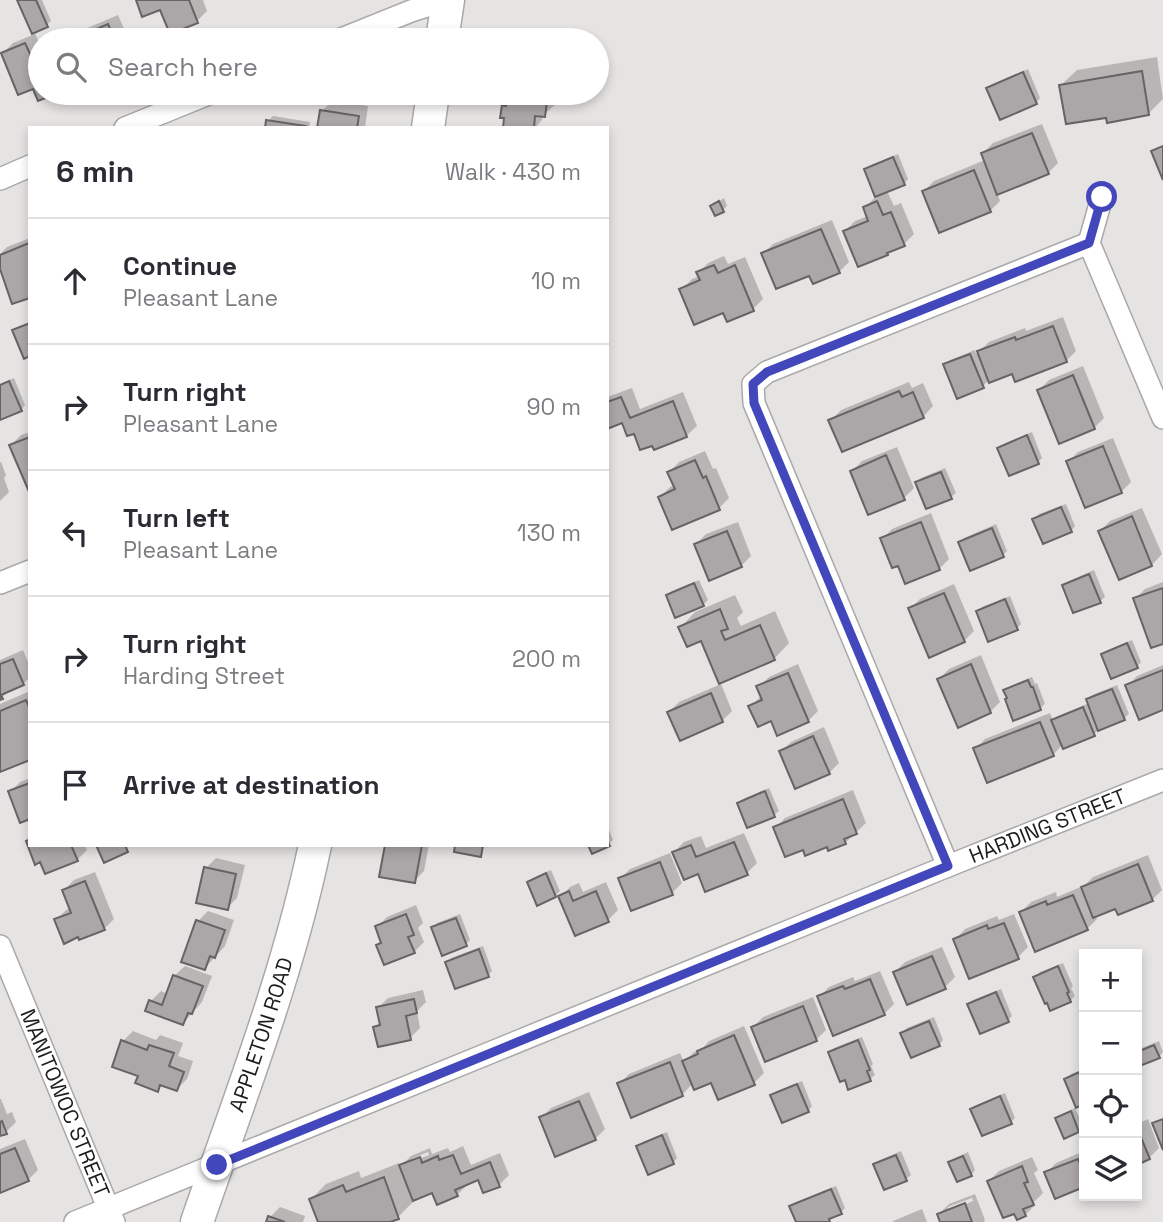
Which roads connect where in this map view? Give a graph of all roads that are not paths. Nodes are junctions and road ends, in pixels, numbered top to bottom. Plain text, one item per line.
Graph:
1 (447, 0) edge
2 (370, 28) edge
3 (444, 28) edge
4 (182, 105) edge
5 (431, 105) edge
6 (130, 126) edge
7 (428, 126) edge
8 (28, 167) edge
9 (0, 178) edge
10 (1102, 197) dead end
11 (1089, 243) junction
12 (1163, 418) edge
13 (28, 572) edge
14 (0, 583) edge
15 (1163, 780) edge
16 (315, 847) edge
17 (948, 866) junction
18 (0, 946) edge
19 (217, 1165) junction
20 (111, 1215) edge
21 (75, 1222) edge
22 (197, 1222) edge

1 - 2 street
1 - 3 main road
4 - 6 street
5 - 7 main road
8 - 9 street
10 - 11 street
11 - 12 street
11 - 17 street
13 - 14 street
15 - 17 street, HARDING STREET
16 - 19 main road, APPLETON ROAD
17 - 19 street, HARDING STREET
18 - 20 street, MANITOWOC STREET
19 - 20 street, HARDING STREET
19 - 22 main road, APPLETON ROAD
20 - 21 street, HARDING STREET

